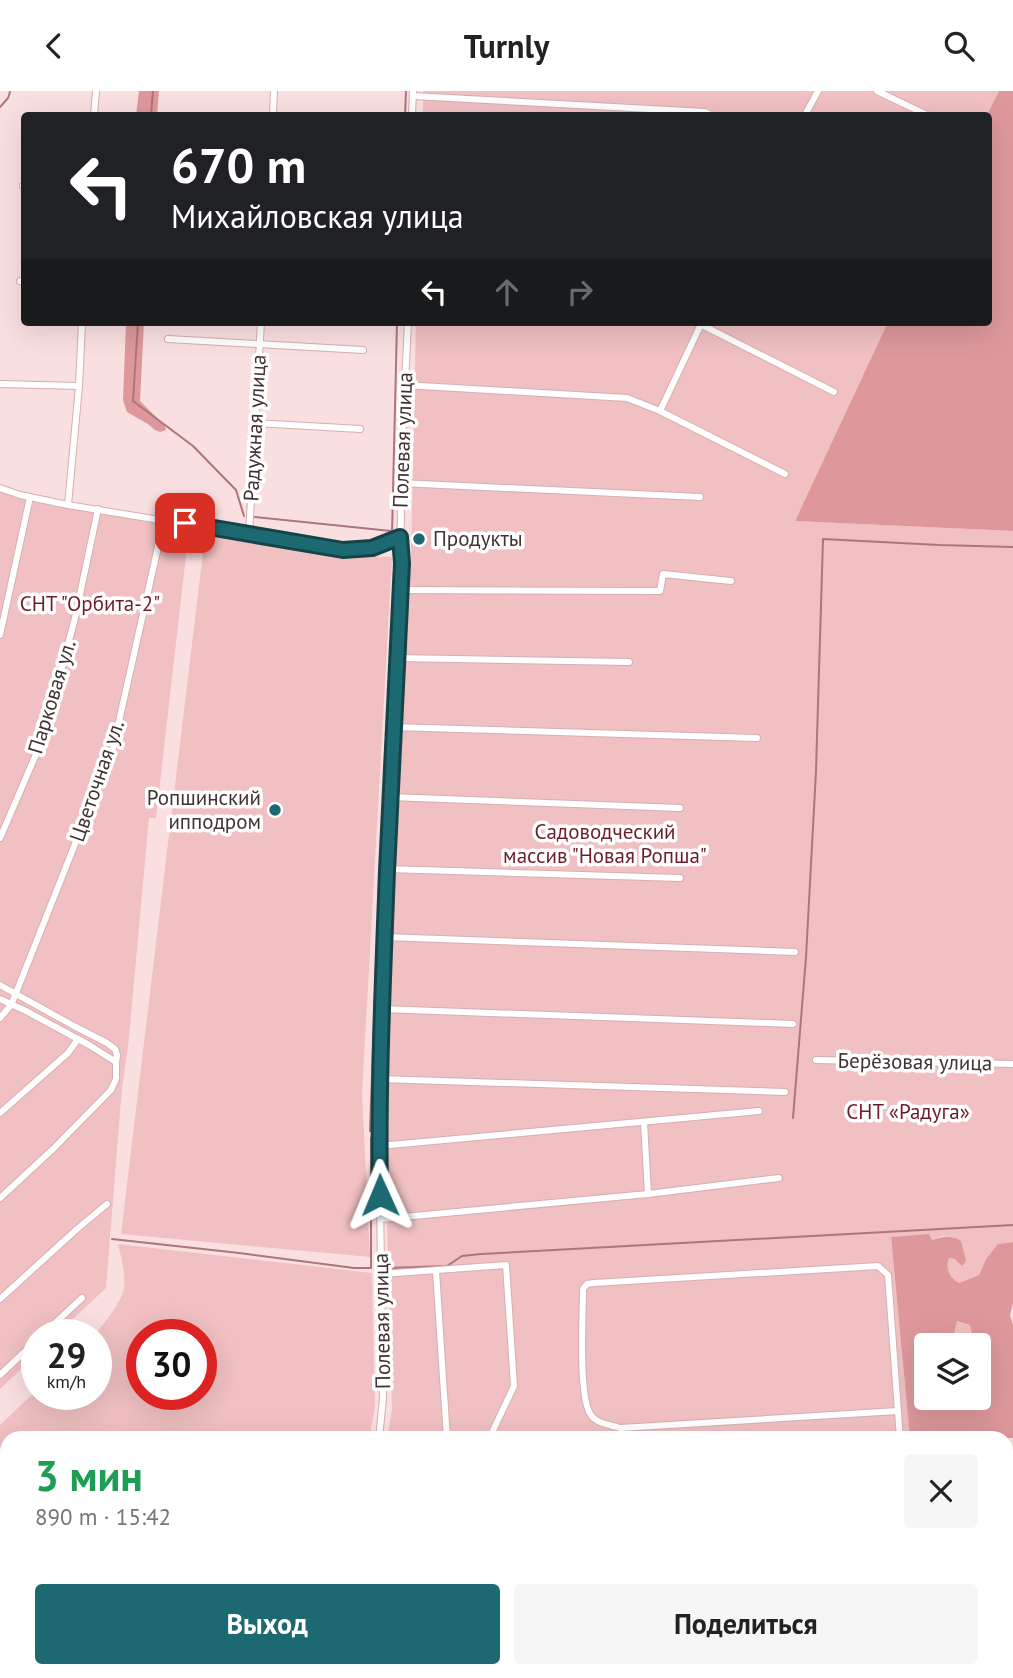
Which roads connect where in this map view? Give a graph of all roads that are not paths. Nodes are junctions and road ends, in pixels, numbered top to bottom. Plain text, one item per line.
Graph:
1 (86, 91) edge
2 (96, 91) edge
3 (274, 91) edge
4 (818, 91) edge
5 (877, 91) edge
6 (413, 93) edge
7 (94, 112) edge
8 (273, 112) edge
9 (412, 112) edge
10 (690, 112) edge
11 (808, 112) edge
12 (921, 112) edge
13 (82, 326) edge
14 (261, 326) edge
15 (408, 326) edge
16 (699, 326) edge
17 (706, 326) edge
18 (168, 339) dead end
19 (260, 344) junction
20 (363, 350) dead end
21 (0, 384) edge
22 (404, 385) junction
23 (79, 386) junction
24 (834, 392) dead end
25 (660, 411) junction
26 (255, 423) junction
27 (360, 429) dead end
28 (785, 474) dead end
29 (400, 483) junction
30 (0, 488) edge
31 (30, 497) junction
32 (700, 497) dead end
33 (68, 505) junction
34 (97, 509) junction
35 (164, 520) junction
36 (249, 534) junction
37 (400, 537) junction
38 (731, 581) dead end
39 (400, 590) junction
40 (0, 635) edge
41 (397, 658) junction
42 (629, 662) dead end
43 (393, 727) junction
44 (757, 738) dead end
45 (390, 797) junction
46 (680, 808) dead end
47 (0, 838) edge
48 (387, 869) junction
49 (680, 878) dead end
50 (384, 937) junction
51 (795, 952) dead end
52 (0, 985) edge
53 (16, 993) junction
54 (0, 999) edge
55 (11, 1005) junction
56 (382, 1009) junction
57 (0, 1018) edge
58 (793, 1024) dead end
59 (78, 1039) junction
60 (816, 1060) dead end
61 (116, 1062) junction
62 (1013, 1064) edge
63 (380, 1079) junction
64 (785, 1093) dead end
65 (759, 1111) dead end
66 (0, 1113) edge
67 (644, 1122) junction
68 (379, 1146) junction
69 (779, 1178) dead end
70 (648, 1193) junction
71 (0, 1198) edge
72 (107, 1204) dead end
73 (381, 1219) junction
74 (436, 1271) junction
75 (382, 1274) junction
76 (82, 1298) dead end
77 (0, 1299) edge
78 (59, 1319) edge
79 (21, 1355) edge
80 (0, 1375) edge
81 (898, 1411) junction
82 (380, 1431) edge
83 (446, 1431) edge
84 (493, 1431) edge
85 (899, 1431) edge

1 - 2 street
2 - 7 street
3 - 8 street
4 - 11 street
5 - 12 street
6 - 9 street
6 - 10 street
13 - 23 street
14 - 19 street, Радужная улица
15 - 22 street, Полевая улица
16 - 25 street
17 - 24 street
18 - 19 street
19 - 20 street
19 - 26 street, Радужная улица
21 - 23 street
22 - 25 street
22 - 29 street, Полевая улица
23 - 33 street
25 - 28 street
26 - 27 street
26 - 36 street, Радужная улица
29 - 32 street
29 - 37 street, Полевая улица
30 - 31 street
31 - 33 street
31 - 40 street
33 - 34 street
34 - 35 street
34 - 47 street, Парковая ул.
35 - 36 street
35 - 53 street, Цветочная ул.
36 - 37 street
37 - 39 street, Полевая улица
38 - 39 street
39 - 41 street, Полевая улица
41 - 42 street
41 - 43 street, Полевая улица
43 - 44 street
43 - 45 street, Полевая улица
45 - 46 street
45 - 48 street, Полевая улица
48 - 49 street
48 - 50 street, Полевая улица
50 - 51 street
50 - 56 street, Полевая улица
52 - 53 street
53 - 55 street, Цветочная ул.
53 - 61 street
54 - 55 street
55 - 57 street, Цветочная ул.
55 - 59 street
56 - 58 street
56 - 63 street, Полевая улица
59 - 61 street
59 - 66 street
60 - 62 street, Берёзовая улица
61 - 71 street
63 - 64 street
63 - 68 street, Полевая улица
65 - 67 street
67 - 68 street
67 - 70 street
68 - 73 street, Полевая улица
69 - 70 street
70 - 73 street
72 - 77 street
73 - 75 street, Полевая улица
74 - 75 street
74 - 83 street
74 - 84 street
75 - 82 street, Полевая улица
76 - 78 street
79 - 80 street
81 - 81 street
81 - 85 street

